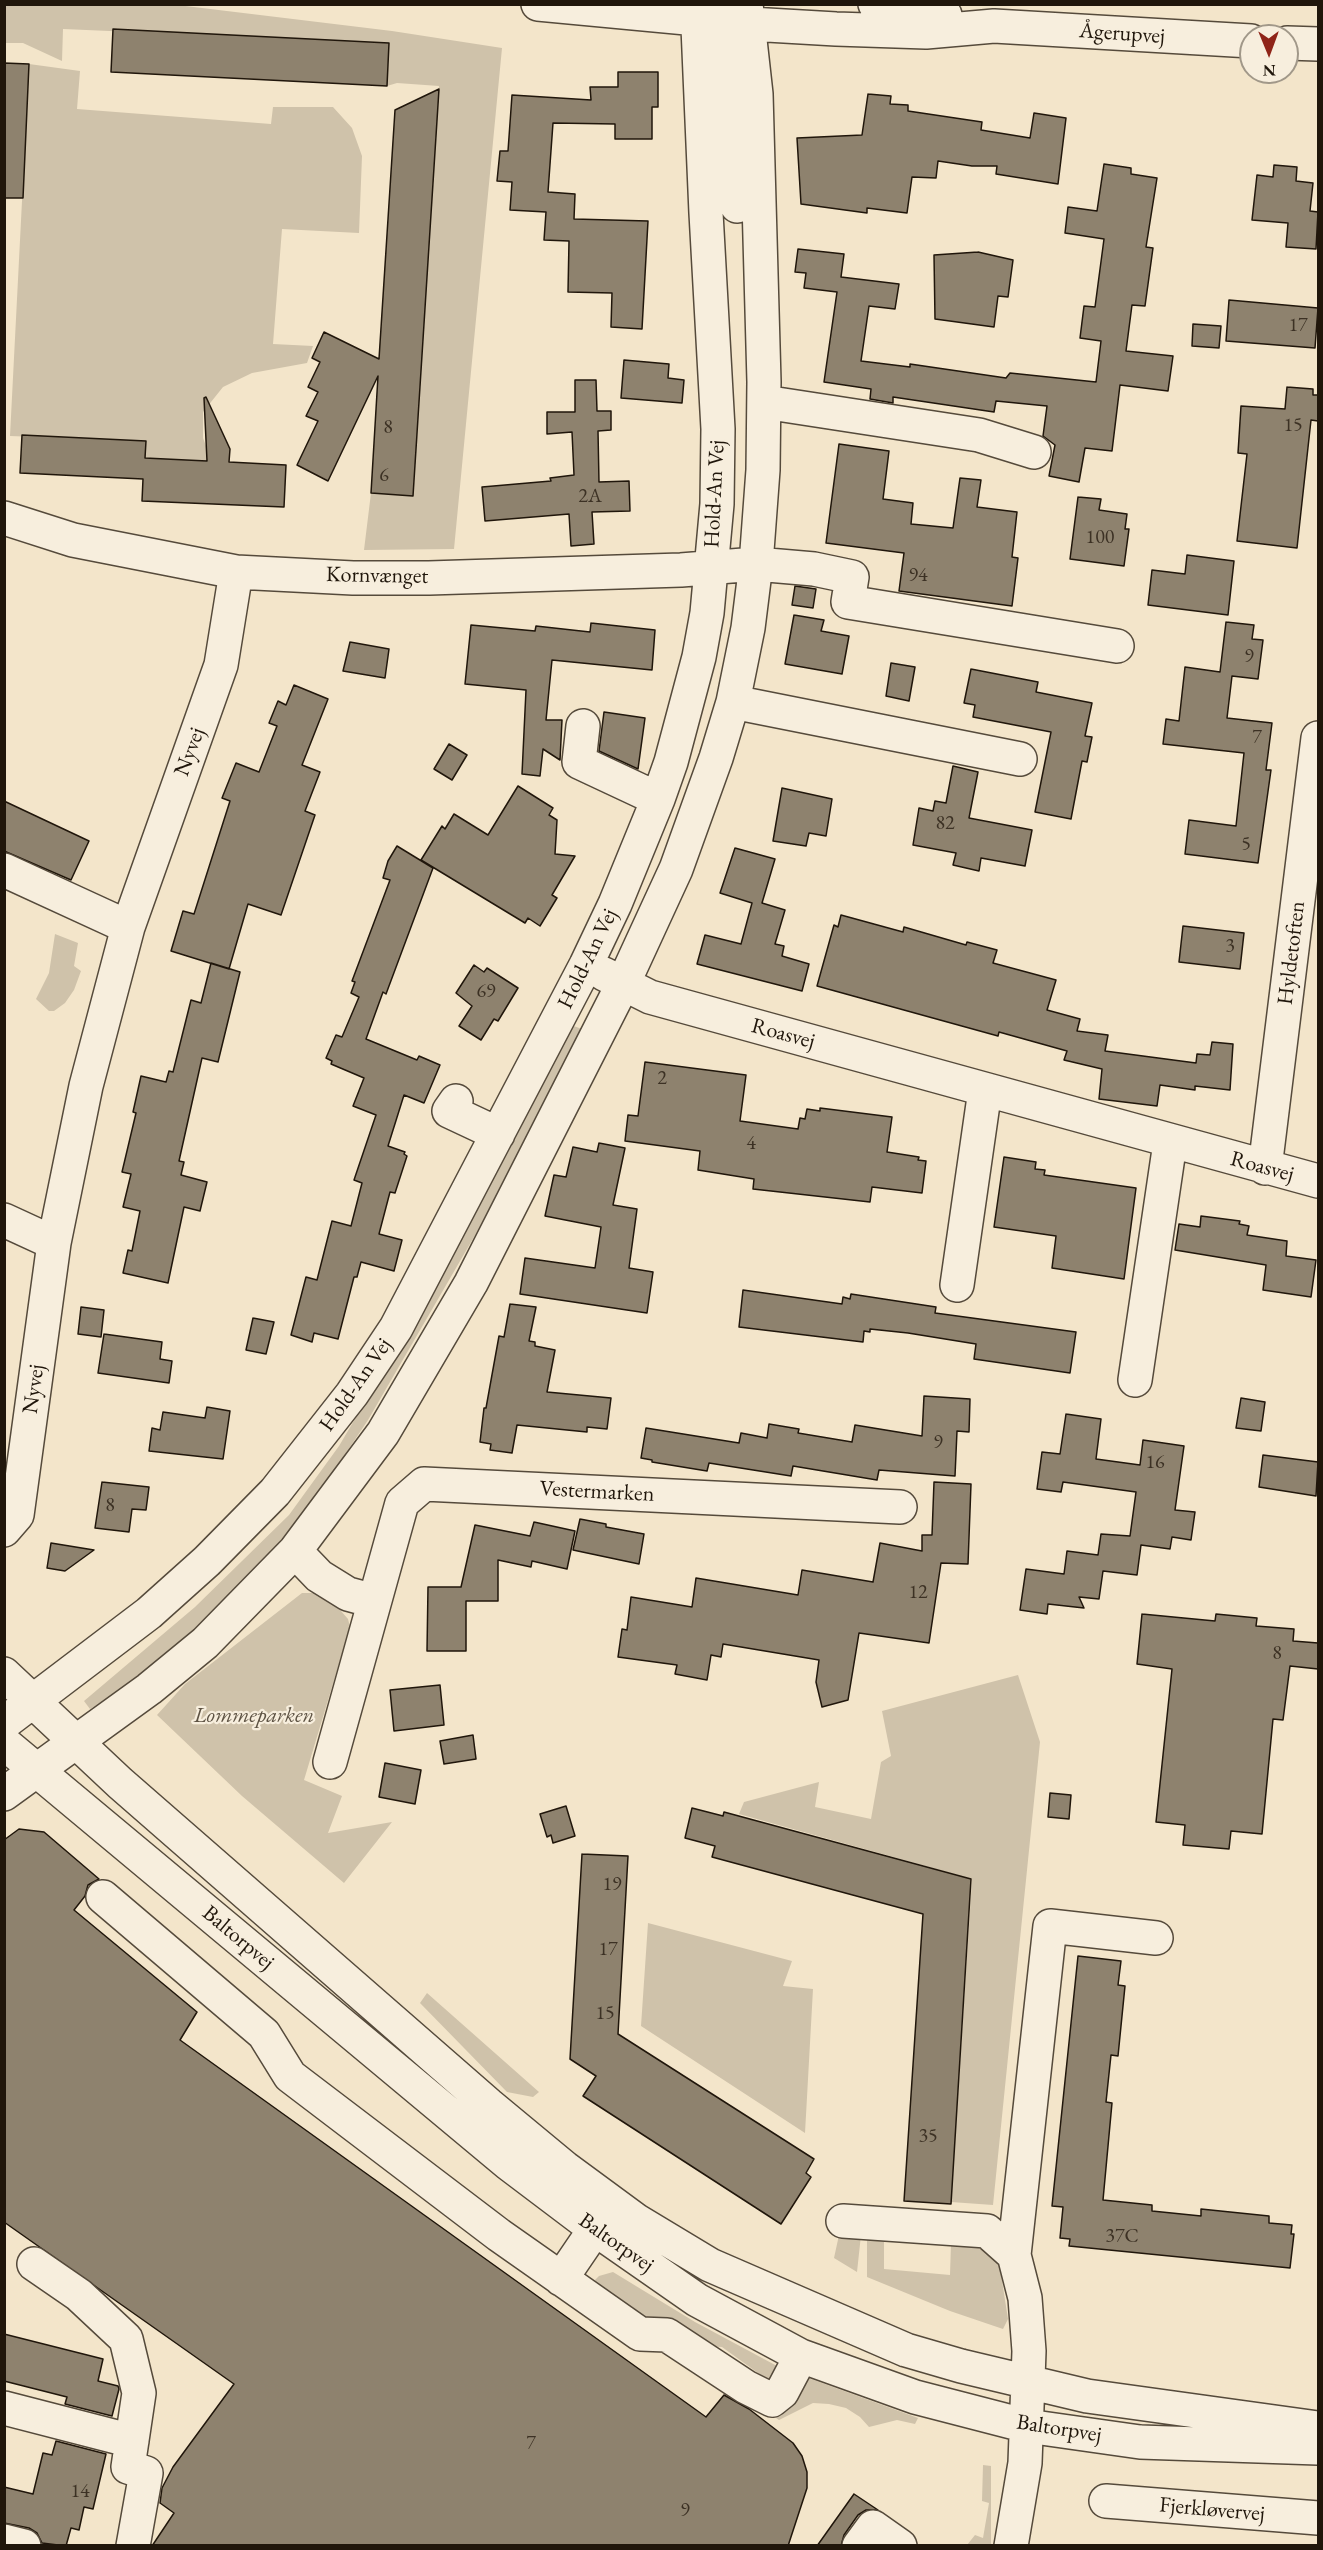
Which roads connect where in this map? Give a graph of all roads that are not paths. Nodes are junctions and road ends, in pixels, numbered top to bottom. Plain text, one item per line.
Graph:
1 (538, 4) edge
2 (875, 4) edge
3 (723, 13) edge
4 (994, 26) junction
5 (1239, 40) edge
6 (1299, 43) edge
7 (1318, 44) edge
8 (764, 392) junction
9 (1034, 452) dead end
10 (4, 518) edge
11 (756, 564) junction
12 (711, 568) junction
13 (236, 572) junction
14 (1117, 646) dead end
15 (733, 702) junction
16 (583, 726) dead end
17 (1318, 738) edge
18 (1020, 759) dead end
19 (658, 799) junction
20 (4, 870) edge
21 (128, 927) junction
22 (586, 965) junction
23 (623, 984) junction
24 (985, 1090) junction
25 (456, 1101) dead end
26 (498, 1134) junction
27 (1170, 1143) junction
28 (1266, 1168) junction
29 (1318, 1181) edge
30 (4, 1220) edge
31 (54, 1243) junction
32 (957, 1285) dead end
33 (1135, 1380) dead end
34 (900, 1507) dead end
35 (4, 1530) edge
36 (295, 1551) junction
37 (374, 1601) junction
38 (4, 1674) edge
39 (35, 1701) junction
40 (4, 1723) edge
41 (4, 1743) edge
42 (77, 1743) junction
43 (330, 1762) dead end
44 (38, 1770) junction
45 (4, 1794) edge
46 (103, 1897) dead end
47 (1156, 1938) dead end
48 (843, 2221) dead end
49 (595, 2229) junction
50 (1014, 2256) junction
51 (34, 2264) dead end
52 (561, 2279) junction
53 (801, 2356) junction
54 (1028, 2383) junction
55 (4, 2408) edge
56 (1026, 2426) junction
57 (1318, 2428) edge
58 (132, 2440) junction
59 (1318, 2448) edge
60 (1106, 2501) dead end
61 (1318, 2518) edge
62 (4, 2541) edge
63 (24, 2546) edge
64 (133, 2546) edge
65 (859, 2546) edge
66 (900, 2546) edge
67 (1011, 2546) edge

1 - 3 street, Ågerupvej
2 - 4 street, Ågerupvej
3 - 4 street, Ågerupvej
3 - 8 street, Hold-An Vej
3 - 12 street, Hold-An Vej
4 - 5 street, Ågerupvej
6 - 7 street
8 - 9 street
8 - 11 street, Hold-An Vej
10 - 13 street, Kornvænget
11 - 12 street, Kornvænget
11 - 14 street, Kornvænget
11 - 15 street, Hold-An Vej
12 - 13 street, Kornvænget
12 - 19 street, Hold-An Vej
13 - 21 street, Nyvej
15 - 18 street
15 - 23 street, Hold-An Vej
16 - 19 street
17 - 28 street, Hyldetoften
19 - 22 street, Hold-An Vej
20 - 21 street
21 - 31 street, Nyvej
22 - 23 street, Roasvej
22 - 26 street, Hold-An Vej
23 - 24 street, Roasvej
23 - 36 street, Hold-An Vej
24 - 27 street, Roasvej
24 - 32 street
25 - 26 street
26 - 39 street, Hold-An Vej
27 - 28 street, Roasvej
27 - 33 street
28 - 29 street, Roasvej
30 - 31 street
31 - 35 street, Nyvej
34 - 37 street, Vestermarken
36 - 37 street
36 - 42 street, Hold-An Vej
37 - 43 street, Vestermarken
38 - 39 street, Baltorpvej
39 - 40 street, Hold-An Vej
39 - 42 street, Baltorpvej
41 - 44 street, Baltorpvej
42 - 44 street, Hold-An Vej
42 - 54 street, Baltorpvej
44 - 45 street, Hold-An Vej
44 - 49 street, Baltorpvej
46 - 52 street
47 - 50 street
48 - 50 street
49 - 52 street
49 - 53 street, Baltorpvej
50 - 54 street
51 - 58 street
52 - 53 street
53 - 56 street, Baltorpvej
54 - 56 street
54 - 57 street, Baltorpvej
55 - 58 street
56 - 59 street, Baltorpvej
56 - 67 street
58 - 64 street
60 - 61 street, Fjerkløvervej
62 - 63 street
65 - 66 street

